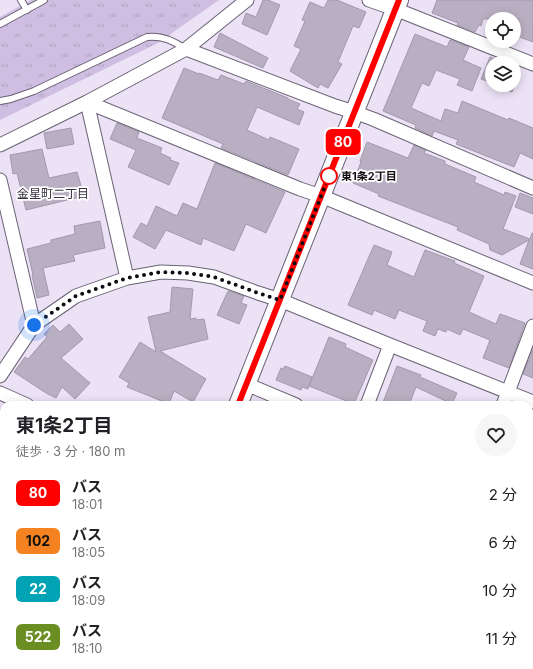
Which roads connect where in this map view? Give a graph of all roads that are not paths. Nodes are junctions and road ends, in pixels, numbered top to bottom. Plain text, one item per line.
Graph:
1 (21, 0) edge
2 (44, 0) edge
3 (247, 0) edge
4 (369, 0) edge
5 (397, 4) edge
6 (27, 10) junction
7 (0, 24) edge
8 (186, 49) junction
9 (533, 64) edge
10 (0, 101) edge
11 (88, 102) junction
12 (354, 112) junction
13 (0, 145) edge
14 (0, 180) edge
15 (533, 188) edge
16 (321, 196) junction
17 (127, 278) junction
18 (533, 283) edge
19 (280, 300) junction
20 (34, 325) junction
21 (533, 326) edge
22 (390, 345) junction
23 (0, 376) edge
24 (246, 384) junction
25 (508, 391) junction
26 (0, 393) edge
27 (18, 401) edge
28 (240, 401) edge
29 (286, 401) edge
30 (369, 401) edge
31 (504, 401) edge
32 (531, 401) edge

1 - 6 lane
2 - 6 lane
3 - 8 street
4 - 5 street
5 - 9 street
5 - 12 street
6 - 7 lane
8 - 10 lane
8 - 11 street
8 - 12 street
11 - 13 street
11 - 16 street
11 - 17 street
12 - 15 street
12 - 16 street
14 - 20 street
16 - 18 street
16 - 19 street
17 - 19 street
17 - 20 street
19 - 22 street
19 - 24 street
20 - 23 street
21 - 25 street
22 - 25 street
22 - 30 street
24 - 28 street
24 - 29 street
25 - 31 street
25 - 32 street
26 - 27 street

